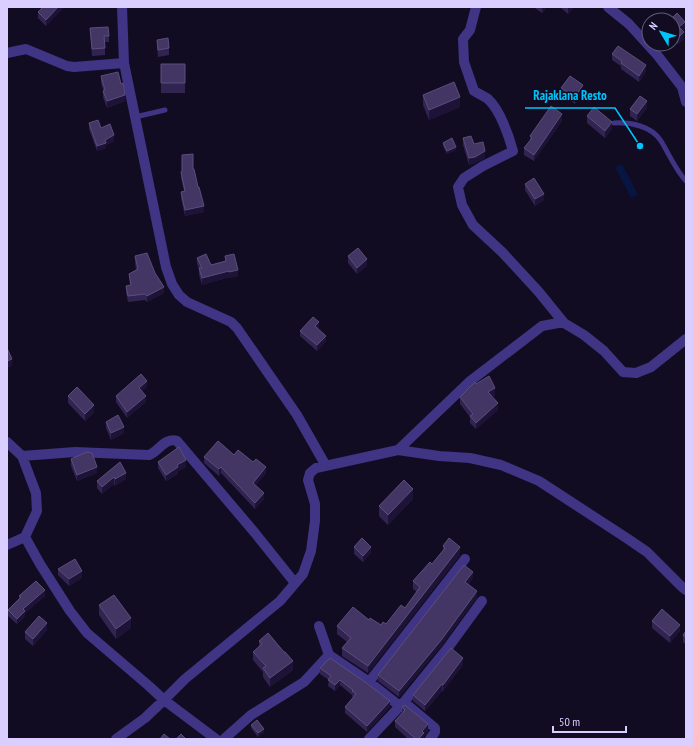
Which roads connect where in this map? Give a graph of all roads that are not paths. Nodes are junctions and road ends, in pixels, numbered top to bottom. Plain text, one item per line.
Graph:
1 (122, 7) edge
2 (476, 7) edge
3 (608, 7) edge
4 (7, 53) edge
5 (124, 63) junction
6 (686, 102) edge
7 (165, 110) dead end
8 (135, 117) junction
9 (614, 123) dead end
10 (686, 181) edge
11 (564, 323) junction
12 (686, 338) edge
13 (7, 442) edge
14 (398, 450) junction
15 (22, 456) junction
16 (326, 466) junction
17 (25, 537) junction
18 (7, 545) edge
19 (465, 559) dead end
20 (295, 583) junction
21 (686, 590) edge
22 (482, 601) dead end
23 (319, 626) dead end
24 (329, 655) junction
25 (369, 682) junction
26 (164, 700) junction
27 (403, 705) junction
28 (116, 739) edge
29 (216, 739) edge
30 (224, 739) edge
31 (369, 739) edge
32 (430, 739) edge

1 - 5 street
2 - 11 street
3 - 6 street
4 - 5 street
5 - 8 street
7 - 8 lane
8 - 16 street
9 - 10 lane
11 - 12 street
11 - 14 street
13 - 15 street
14 - 16 street
14 - 21 street
15 - 17 street
15 - 20 street
16 - 20 street
17 - 18 street
17 - 26 street
19 - 25 street
20 - 26 street
22 - 27 street
23 - 24 street
24 - 25 street
24 - 30 street
25 - 27 street
26 - 28 street
26 - 29 street
27 - 31 street
27 - 32 street

